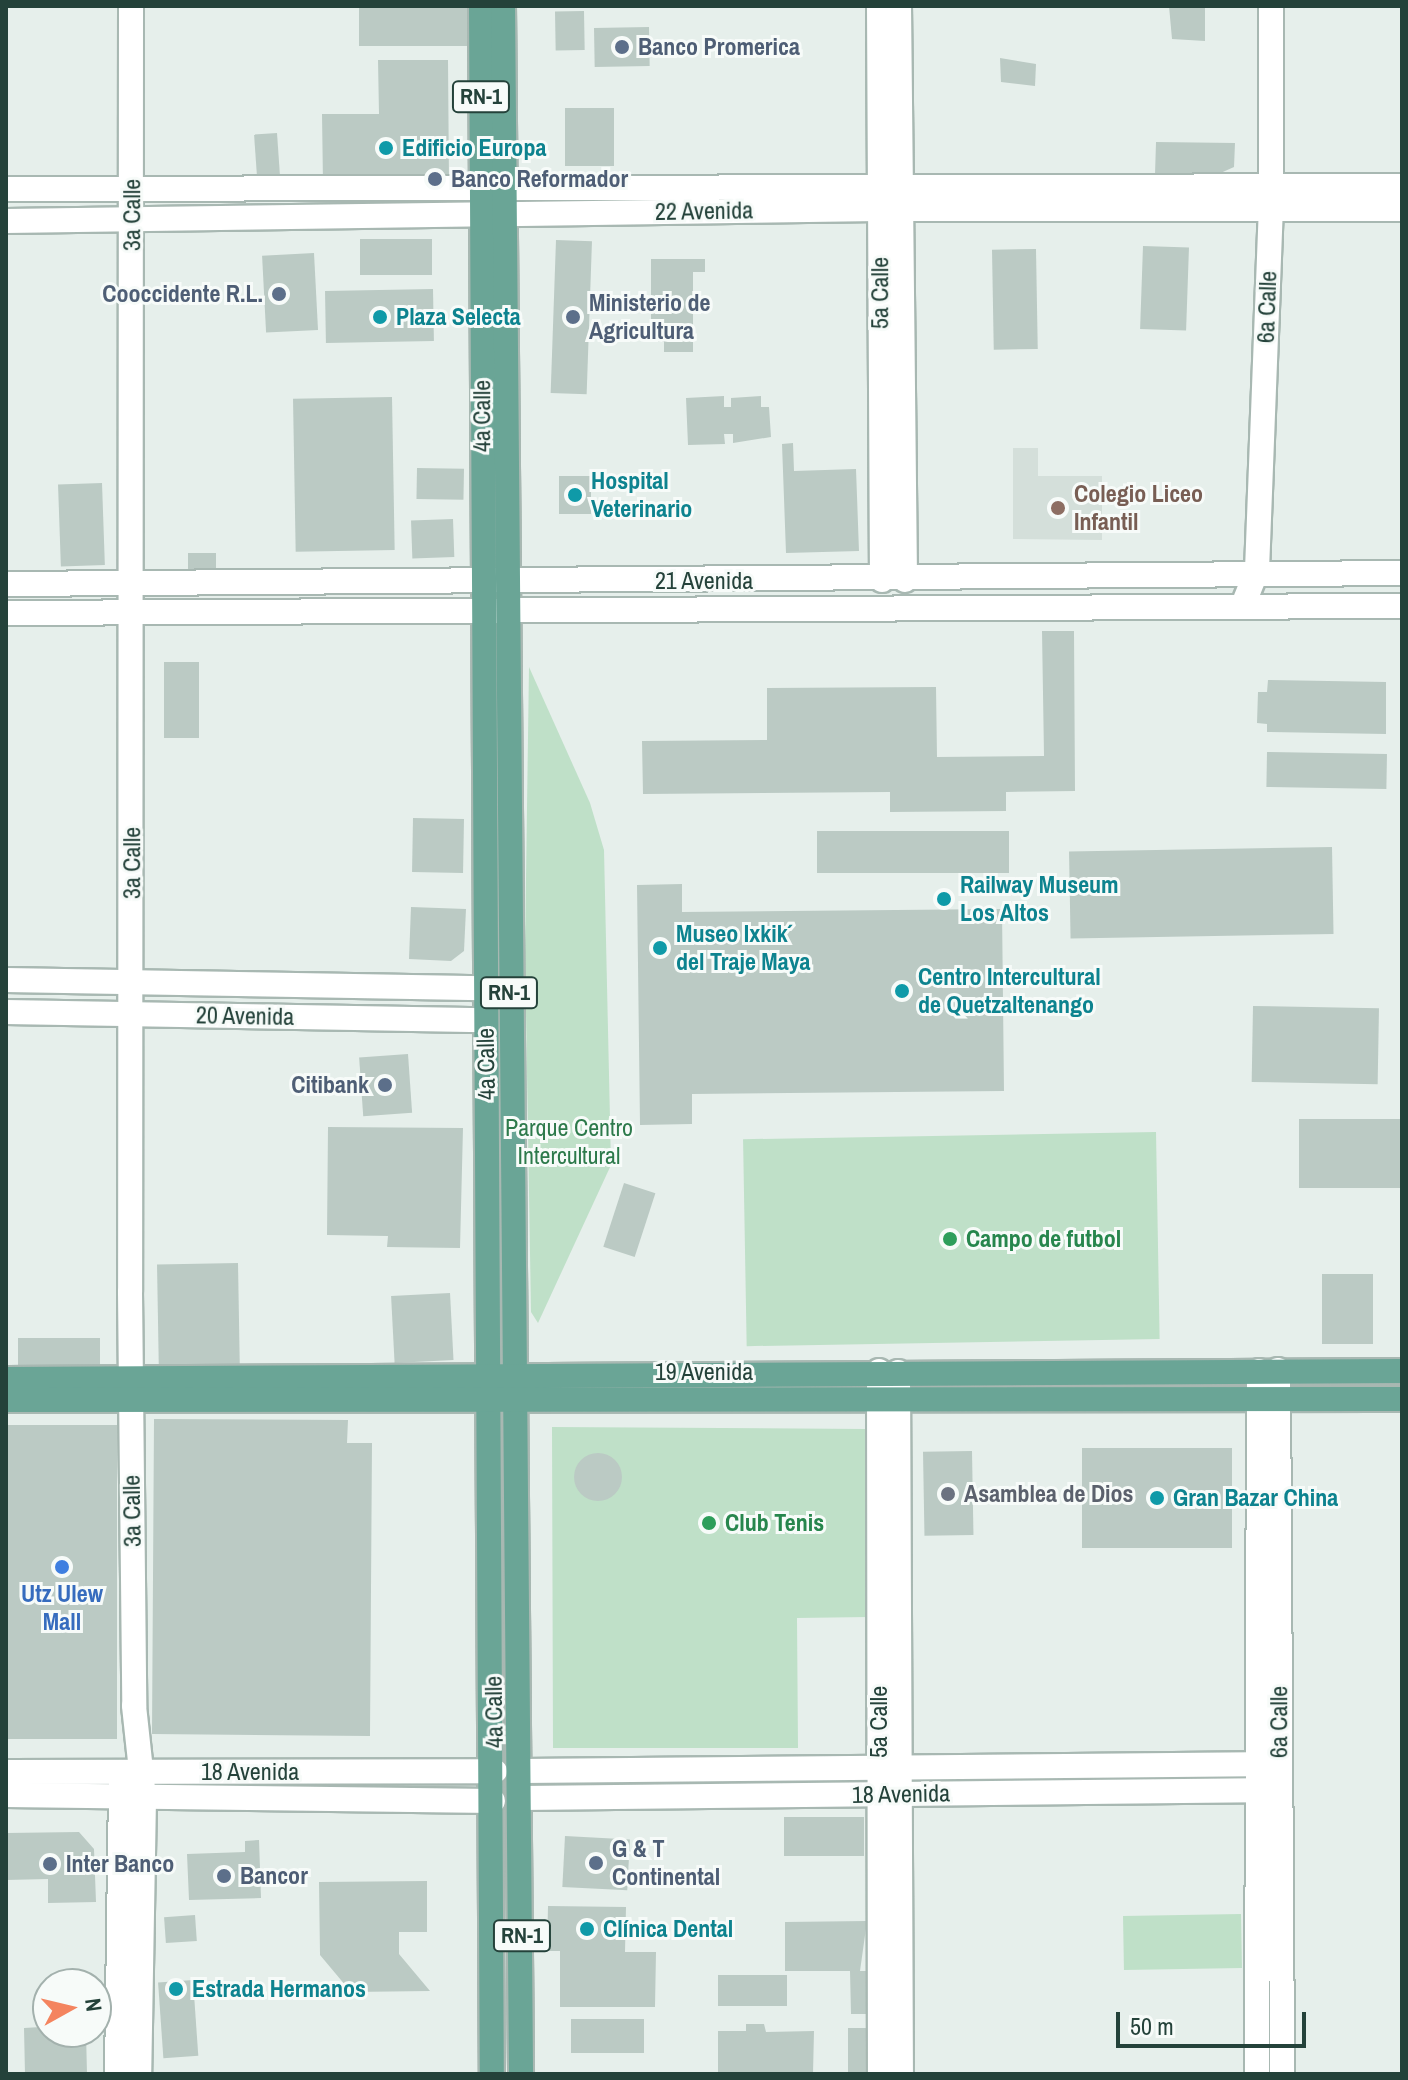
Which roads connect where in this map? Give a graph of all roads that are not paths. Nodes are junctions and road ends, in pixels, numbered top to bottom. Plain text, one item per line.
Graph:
1 (131, 6) edge
2 (481, 6) edge
3 (503, 6) edge
4 (879, 6) edge
5 (899, 6) edge
6 (1271, 6) edge
7 (1402, 186) edge
8 (506, 187) junction
9 (481, 188) junction
10 (6, 189) edge
11 (132, 189) junction
12 (1271, 198) junction
13 (890, 200) junction
14 (1402, 209) edge
15 (506, 214) junction
16 (481, 215) junction
17 (132, 220) junction
18 (6, 221) edge
19 (1257, 570) junction
20 (1402, 573) edge
21 (893, 580) junction
22 (483, 581) junction
23 (510, 581) junction
24 (6, 584) edge
25 (131, 584) junction
26 (1243, 605) junction
27 (1402, 606) edge
28 (511, 612) junction
29 (6, 613) edge
30 (483, 613) junction
31 (131, 614) junction
32 (6, 980) edge
33 (133, 981) junction
34 (484, 988) junction
35 (6, 1012) edge
36 (134, 1014) junction
37 (485, 1020) junction
38 (1269, 1370) junction
39 (888, 1371) junction
40 (1402, 1371) edge
41 (6, 1379) edge
42 (516, 1385) junction
43 (490, 1386) junction
44 (131, 1390) junction
45 (888, 1399) junction
46 (1269, 1399) junction
47 (1402, 1399) edge
48 (6, 1400) edge
49 (1268, 1764) junction
50 (890, 1768) junction
51 (495, 1771) junction
52 (522, 1771) junction
53 (6, 1772) edge
54 (130, 1772) junction
55 (1269, 1790) junction
56 (889, 1794) junction
57 (6, 1795) edge
58 (133, 1798) junction
59 (522, 1798) junction
60 (493, 1801) junction
61 (128, 2005) junction
62 (117, 2074) edge
63 (139, 2074) edge
64 (492, 2074) edge
65 (521, 2074) edge
66 (880, 2074) edge
67 (901, 2074) edge
68 (1257, 2074) edge
69 (1282, 2074) edge

1 - 11 street, 3a Calle
2 - 9 main road, 4a Calle / RN-1
3 - 8 main road, 4a Calle / RN-1
4 - 13 street, 5a Calle
5 - 13 street, 5a Calle
6 - 12 street, 6a Calle
7 - 12 street, 22 Avenida
8 - 9 street, 22 Avenida
8 - 13 street, 22 Avenida
8 - 15 main road, 4a Calle
9 - 11 street, 22 Avenida
9 - 16 main road, 4a Calle / RN-1
10 - 11 street, 22 Avenida
11 - 17 street, 3a Calle
12 - 13 street, 22 Avenida
12 - 14 street, 22 Avenida
12 - 19 street, 6a Calle
13 - 15 street, 22 Avenida
13 - 21 street, 5a Calle
15 - 16 street, 22 Avenida
15 - 23 main road, 4a Calle / RN-1
16 - 17 street, 22 Avenida
16 - 22 main road, 4a Calle / RN-1
17 - 18 street, 22 Avenida
17 - 25 street, 3a Calle
19 - 20 street, 21 Avenida
19 - 21 street, 21 Avenida
19 - 26 street, 6a Calle
21 - 23 street, 21 Avenida
22 - 23 street, 21 Avenida
22 - 25 street, 21 Avenida
22 - 30 main road, 4a Calle / RN-1
23 - 28 main road, 4a Calle / RN-1
24 - 25 street, 21 Avenida
25 - 31 street, 3a Calle
26 - 27 street, 21 Avenida
26 - 28 street, 21 Avenida
28 - 30 street, 21 Avenida
28 - 42 main road, 4a Calle / RN-1
29 - 31 street, 21 Avenida
30 - 31 street, 21 Avenida
30 - 34 main road, 4a Calle / RN-1
31 - 33 street, 3a Calle
32 - 33 street, 20 Avenida
33 - 34 street, 20 Avenida
33 - 36 street, 3a Calle
34 - 37 main road, 4a Calle / RN-1
35 - 36 street, 20 Avenida
36 - 37 street, 20 Avenida
36 - 44 street, 3a Calle
37 - 43 main road, 4a Calle / RN-1
38 - 39 main road, 19 Avenida
38 - 40 main road, 19 Avenida
38 - 46 street, 6a Calle
39 - 42 main road, 19 Avenida
39 - 45 street, 5a Calle
41 - 44 main road, 19 Avenida
42 - 43 main road, 19 Avenida
42 - 45 main road, 19 Avenida
42 - 52 main road, 4a Calle / RN-1
43 - 44 main road, 19 Avenida
43 - 51 main road, 4a Calle / RN-1
44 - 48 main road, 19 Avenida
44 - 54 street, 3a Calle
45 - 46 main road, 19 Avenida
45 - 50 street, 5a Calle
46 - 47 main road, 19 Avenida
46 - 49 street, 6a Calle
49 - 50 street, 18 Avenida
49 - 55 street, 6a Calle
50 - 52 street, 18 Avenida
50 - 56 street, 5a Calle
51 - 54 street, 18 Avenida
51 - 60 main road, 4a Calle / RN-1
52 - 59 main road, 4a Calle
53 - 54 street, 18 Avenida
54 - 58 street, 3a Calle
55 - 56 street, 18 Avenida
55 - 68 street, 6a Calle
55 - 69 street, 6a Calle
56 - 59 street, 18 Avenida
56 - 66 street, 5a Calle
56 - 67 street, 5a Calle
57 - 58 street, 18 Avenida
58 - 60 street, 18 Avenida
58 - 61 street, 3a Calle
59 - 65 main road, 4a Calle / RN-1
60 - 64 main road, 4a Calle / RN-1
61 - 62 street, 3a Calle
61 - 63 street, 3a Calle

